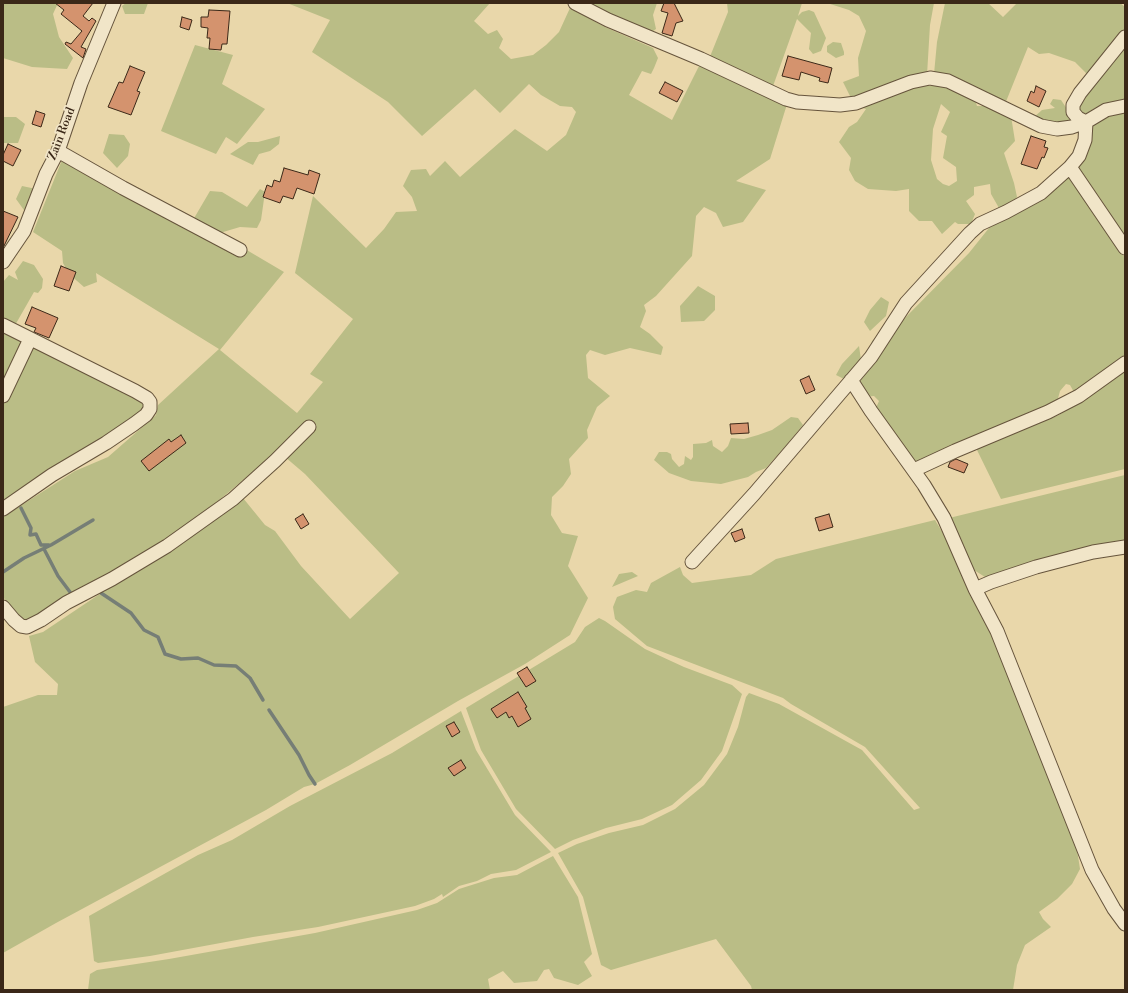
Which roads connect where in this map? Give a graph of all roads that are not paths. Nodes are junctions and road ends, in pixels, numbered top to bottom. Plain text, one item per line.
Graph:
1 (114, 3) edge
2 (575, 3) edge
3 (1125, 37) edge
4 (1125, 106) edge
5 (1086, 122) junction
6 (58, 151) junction
7 (1070, 167) junction
8 (1125, 248) edge
9 (240, 250) dead end
10 (3, 262) edge
11 (3, 326) edge
12 (30, 339) junction
13 (1125, 363) edge
14 (851, 380) junction
15 (3, 396) edge
16 (309, 427) dead end
17 (914, 470) junction
18 (3, 509) edge
19 (1125, 547) edge
20 (692, 562) dead end
21 (975, 589) junction
22 (3, 607) edge
23 (1125, 924) edge

1 - 6 street, Zain Road
2 - 5 street
3 - 5 street
4 - 5 street
5 - 7 street
6 - 9 street
6 - 10 street, Zain Road
7 - 8 street
7 - 14 street
11 - 12 street
12 - 15 street
12 - 18 street
13 - 17 street
14 - 17 street
14 - 20 street
16 - 22 street
17 - 21 street
19 - 21 street
21 - 23 street

